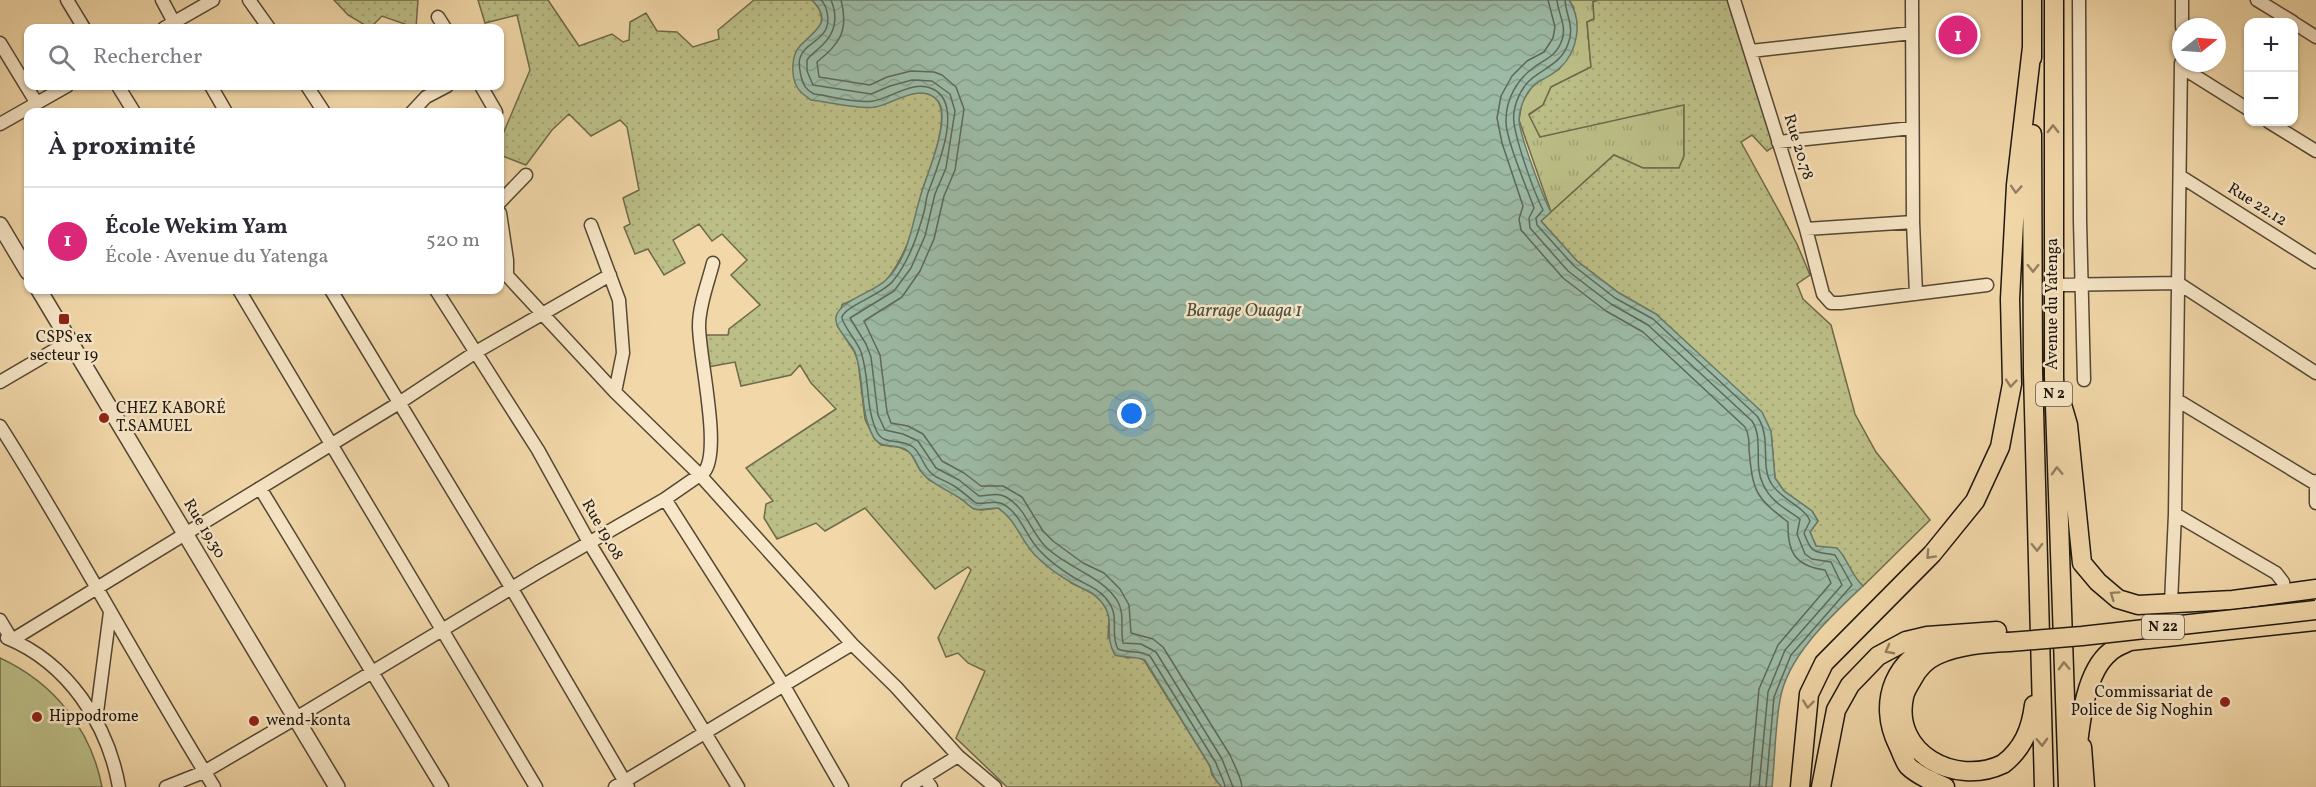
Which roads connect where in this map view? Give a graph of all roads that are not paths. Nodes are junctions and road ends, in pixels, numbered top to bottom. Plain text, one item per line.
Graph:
1 (67, 0) edge
2 (162, 0) edge
3 (213, 0) edge
4 (249, 0) edge
5 (1734, 0) edge
6 (1912, 0) edge
7 (2032, 0) edge
8 (2054, 0) edge
9 (2079, 0) edge
10 (2182, 0) edge
11 (2257, 0) edge
12 (438, 17) dead end
13 (2182, 18) edge
14 (2285, 18) edge
15 (82, 24) edge
16 (171, 24) edge
17 (177, 24) edge
18 (265, 24) edge
19 (442, 24) edge
20 (2298, 26) edge
21 (1912, 33) junction
22 (2316, 37) edge
23 (0, 43) edge
24 (2032, 47) junction
25 (1751, 51) junction
26 (2181, 72) edge
27 (2192, 72) edge
28 (24, 82) edge
29 (29, 90) edge
30 (59, 90) edge
31 (120, 90) edge
32 (213, 90) edge
33 (310, 90) edge
34 (439, 90) edge
35 (483, 90) edge
36 (36, 102) junction
37 (2244, 106) edge
38 (26, 108) edge
39 (132, 108) edge
40 (224, 108) edge
41 (321, 108) edge
42 (416, 108) edge
43 (494, 108) edge
44 (24, 109) edge
45 (0, 124) edge
46 (2275, 126) edge
47 (1912, 128) junction
48 (1778, 142) junction
49 (2316, 151) edge
50 (526, 175) dead end
51 (2180, 176) junction
52 (504, 198) edge
53 (1912, 222) junction
54 (0, 225) edge
55 (591, 225) dead end
56 (1806, 228) junction
57 (504, 240) edge
58 (2316, 262) edge
59 (713, 263) dead end
60 (24, 265) edge
61 (504, 269) edge
62 (504, 273) edge
63 (610, 275) junction
64 (2178, 283) junction
65 (1987, 285) dead end
66 (2053, 285) junction
67 (2082, 285) junction
68 (41, 294) edge
69 (242, 294) edge
70 (333, 294) edge
71 (439, 294) edge
72 (1916, 294) junction
73 (543, 314) junction
74 (70, 340) junction
75 (476, 351) junction
76 (2316, 373) edge
77 (2054, 376) junction
78 (2084, 380) dead end
79 (0, 382) edge
80 (615, 393) junction
81 (2176, 400) junction
82 (399, 403) junction
83 (0, 426) edge
84 (331, 444) junction
85 (700, 475) junction
86 (2316, 483) edge
87 (260, 488) junction
88 (665, 499) junction
89 (2316, 503) edge
90 (2175, 514) junction
91 (185, 533) junction
92 (590, 544) junction
93 (95, 588) junction
94 (512, 588) junction
95 (2316, 589) edge
96 (2285, 592) junction
97 (2316, 601) edge
98 (2171, 603) junction
99 (2316, 610) edge
100 (110, 612) junction
101 (0, 620) edge
102 (2316, 621) edge
103 (443, 631) junction
104 (1966, 632) junction
105 (2009, 636) junction
106 (6, 638) edge
107 (852, 644) junction
108 (2040, 655) junction
109 (373, 673) junction
110 (783, 686) junction
111 (296, 718) junction
112 (96, 720) junction
113 (2081, 723) junction
114 (706, 733) junction
115 (958, 756) junction
116 (204, 772) junction
117 (927, 782) edge
118 (622, 785) edge
119 (119, 787) edge
120 (166, 787) edge
121 (214, 787) edge
122 (337, 787) edge
123 (442, 787) edge
124 (536, 787) edge
125 (738, 787) edge
126 (842, 787) edge
127 (908, 787) edge
128 (995, 787) edge
129 (1800, 787) edge
130 (1821, 787) edge
131 (1945, 787) edge
132 (2044, 787) edge
133 (2070, 787) edge
134 (2085, 787) edge

1 - 15 street
2 - 16 street
3 - 17 street
4 - 18 street
5 - 25 street, Rue 20.78
6 - 21 street
7 - 24 main road, Avenue du Yatenga / N 2
66 -> 8 main road, Avenue du Yatenga / N 2
9 - 67 street
10 - 13 street
11 - 14 street
12 - 19 street
20 - 22 street
21 - 25 street
21 - 47 street
23 - 28 street
24 -> 108 main road, Avenue du Yatenga / N 2
24 -> 129 main road
25 - 48 street, Rue 20.78
26 - 51 street
27 - 37 street
29 - 36 street
30 - 36 street
31 - 39 street
32 - 40 street
33 - 41 street
34 - 42 street
35 - 43 street
36 - 38 street
44 - 45 street
46 - 49 street
47 - 48 street
47 - 53 street
48 - 56 street, Rue 20.78
50 - 52 street
51 - 58 street, Rue 22.12
51 - 64 street
53 - 56 street
53 - 72 street
54 - 60 street
55 - 63 street
56 - 72 street, Rue 20.78
57 - 61 street
59 - 85 street
62 - 73 street
63 - 73 street
63 - 80 street
64 - 67 street
64 - 76 street
64 - 81 street
65 - 72 street
66 - 67 street
66 - 77 main road, Avenue du Yatenga / N 2
67 - 78 street
68 - 74 street, Rue 19.30
69 - 84 street
70 - 82 street
71 - 75 street, Rue 19.08
73 - 75 street
73 - 80 street
74 - 79 street
74 - 91 street, Rue 19.30
75 - 82 street
75 - 92 street, Rue 19.08
98 -> 77 main road
133 -> 77 main road, Avenue du Yatenga / N 2
80 - 85 street
81 - 86 street
81 - 90 street
82 - 84 street
82 - 94 street
83 - 93 street
84 - 87 street
84 - 103 street
85 - 88 street
85 - 107 street
86 - 89 street
87 - 91 street
87 - 109 street
88 - 92 street
88 - 110 street
90 - 96 street
90 - 98 street
91 - 93 street
91 - 111 street, Rue 19.30
92 - 94 street
92 - 114 street, Rue 19.08
93 - 100 street
93 - 106 street
94 - 103 street
94 - 118 street
95 - 96 main road
96 - 98 main road
97 - 105 main road, N 22
99 - 105 main road, N 22, bridge
100 - 112 street
100 - 116 street
101 - 106 street
102 - 113 main road
103 - 109 street
103 - 124 street
104 - 105 main road
104 -> 130 main road
104 - 131 main road
105 - 108 main road
106 - 112 street
107 - 110 street
107 - 115 street
108 -> 132 main road, Avenue du Yatenga / N 2
109 - 111 street
109 - 123 street
110 - 114 street
110 - 126 street
111 - 116 street
111 - 122 street, Rue 19.30
112 - 119 street
113 - 133 main road
113 - 134 main road
114 - 118 street
114 - 125 street, Rue 19.08
115 - 117 street
115 - 128 street
116 - 120 street
116 - 121 street
117 - 127 street

